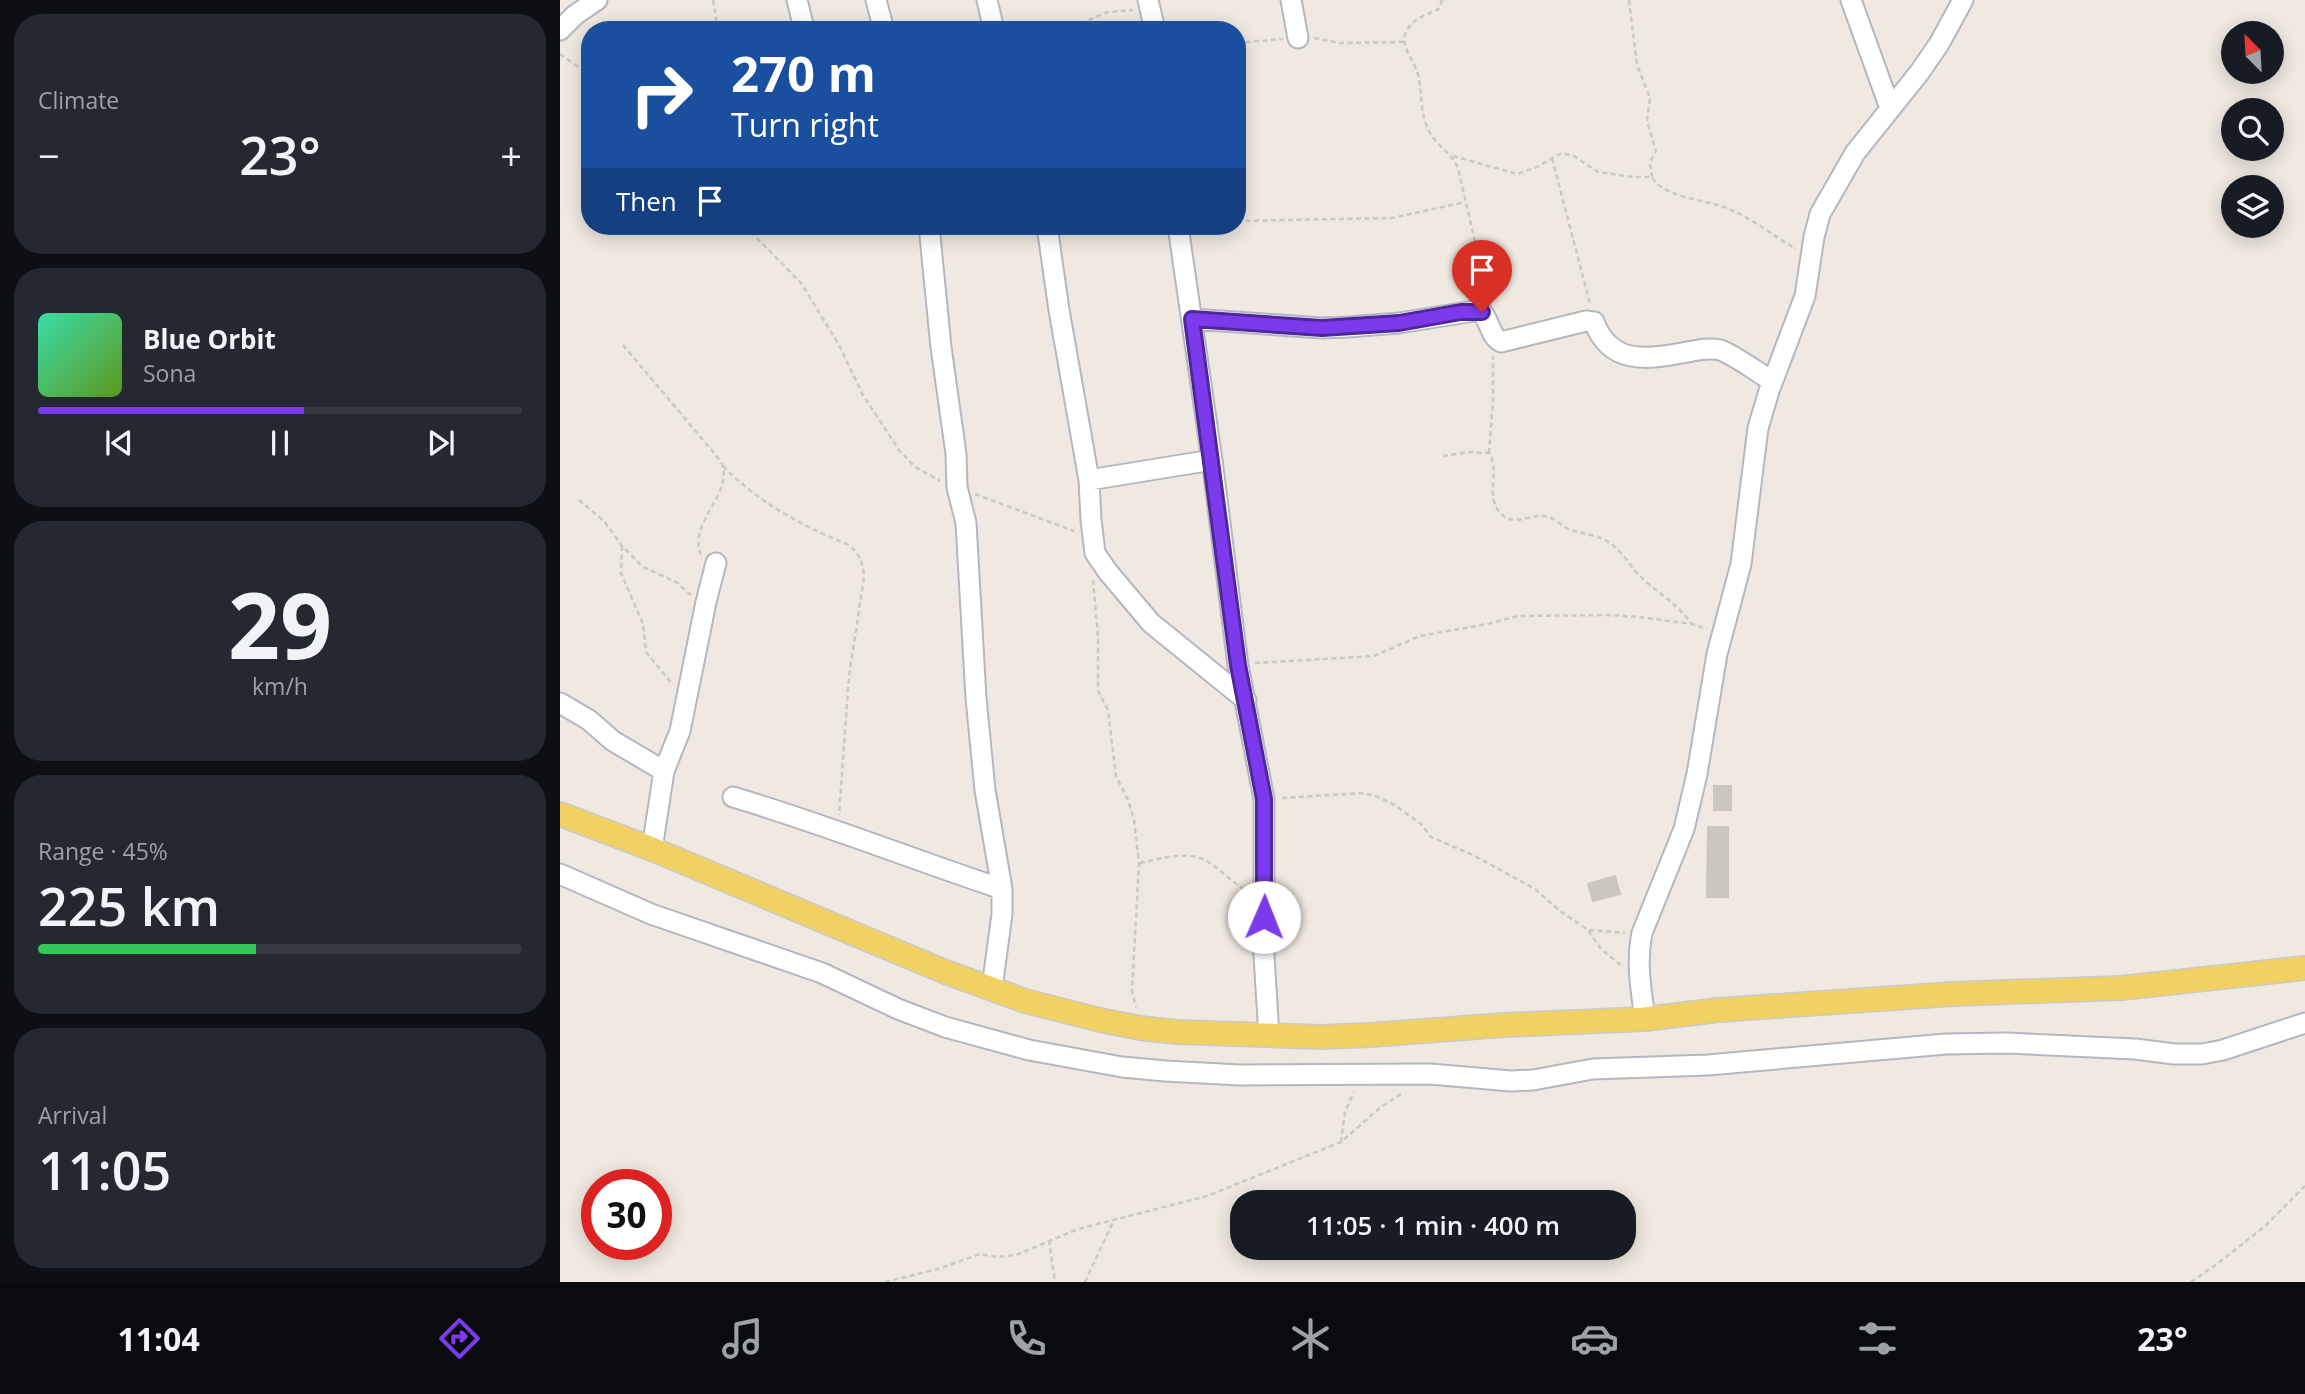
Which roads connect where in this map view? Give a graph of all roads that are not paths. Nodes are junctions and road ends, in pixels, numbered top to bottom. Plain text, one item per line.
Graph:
1 (597, 0) edge
2 (797, 0) edge
3 (876, 0) edge
4 (988, 0) edge
5 (1291, 0) edge
6 (1851, 0) edge
7 (1963, 0) edge
8 (802, 21) edge
9 (882, 21) edge
10 (992, 21) edge
11 (560, 30) edge
12 (1298, 38) road end
13 (1890, 107) junction
14 (930, 235) edge
15 (1048, 235) edge
16 (1179, 235) edge
17 (1192, 319) junction
18 (1772, 381) junction
19 (1212, 460) junction
20 (1089, 480) junction
21 (714, 571) road end
22 (1246, 701) junction
23 (560, 703) edge
24 (664, 771) junction
25 (733, 797) dead end
26 (560, 814) edge
27 (587, 824) junction
28 (560, 825) edge
29 (652, 849) junction
30 (560, 874) edge
31 (1002, 889) junction
32 (2305, 968) edge
33 (992, 988) junction
34 (1645, 1019) junction
35 (2305, 1023) edge
36 (1269, 1036) junction

1 - 11 street
2 - 8 street
3 - 9 street
4 - 10 street
5 - 12 street
6 - 13 street
7 - 13 street
13 - 18 street
14 - 31 street
15 - 20 street
16 - 17 street
17 - 18 street
17 - 19 street
18 - 34 street
19 - 20 street
19 - 22 street
20 - 22 street
21 - 24 street
22 - 36 street
23 - 24 street
24 - 29 street
25 - 31 street
26 - 27 main road
27 - 28 street
27 - 29 main road
29 - 33 main road
30 - 35 street
31 - 33 street
32 - 34 main road
33 - 36 main road
34 - 36 main road

